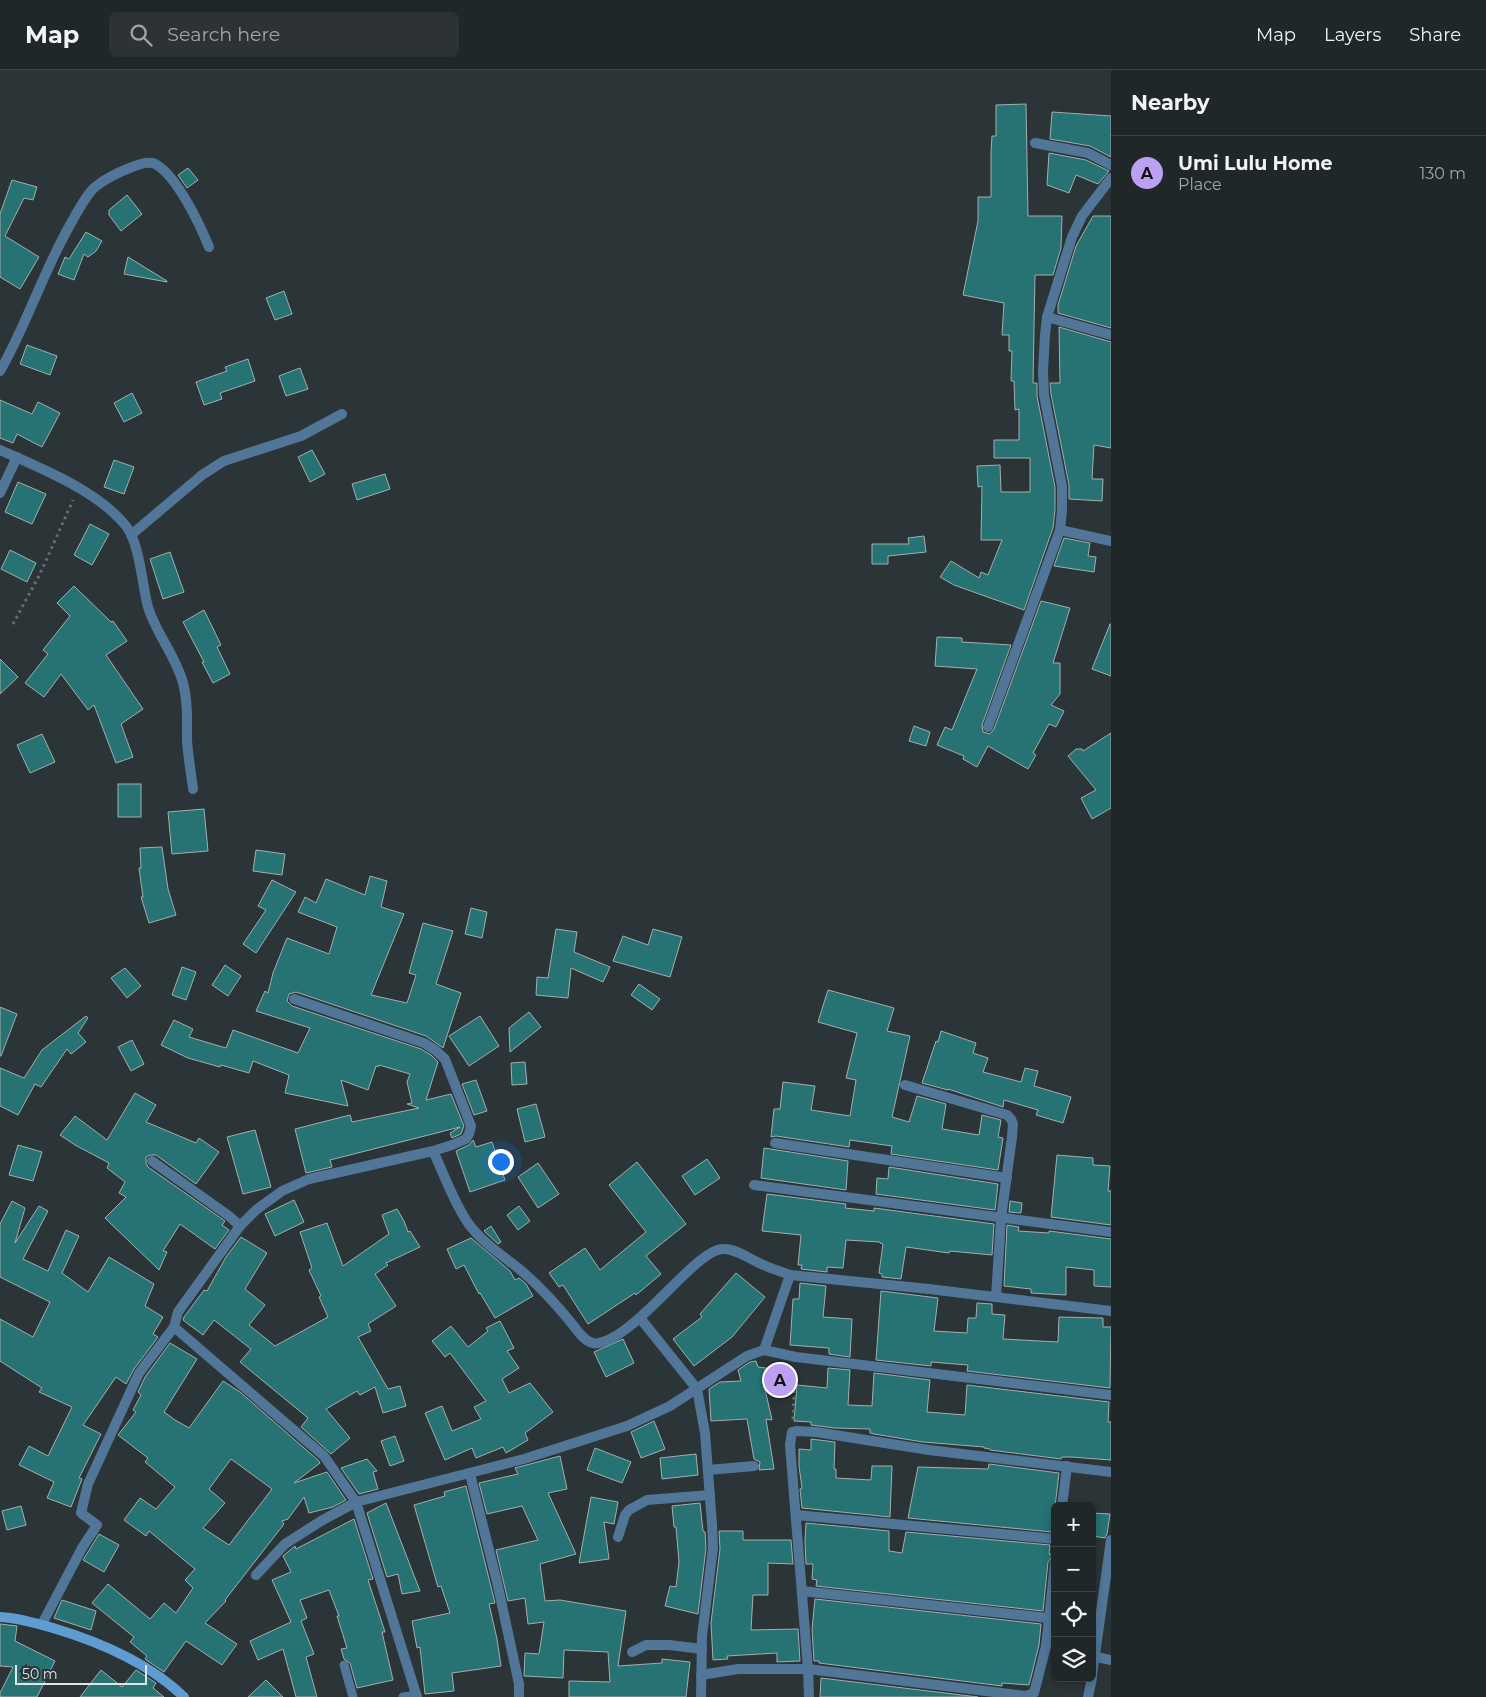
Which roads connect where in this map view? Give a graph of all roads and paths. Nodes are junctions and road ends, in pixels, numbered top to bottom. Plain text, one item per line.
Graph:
1 (1035, 143) dead end
2 (1111, 164) edge
3 (1111, 178) edge
4 (210, 247) dead end
5 (1048, 317) junction
6 (1111, 335) edge
7 (0, 371) edge
8 (342, 414) dead end
9 (0, 450) edge
10 (17, 458) junction
11 (79, 488) junction
12 (0, 493) edge
13 (1060, 530) junction
14 (131, 535) junction
15 (1111, 541) edge
16 (13, 624) dead end
17 (988, 727) dead end
18 (193, 789) dead end
19 (294, 999) dead end
20 (905, 1085) dead end
21 (775, 1143) dead end
22 (433, 1151) junction
23 (152, 1161) dead end
24 (1007, 1178) junction
25 (754, 1185) dead end
26 (1000, 1218) junction
27 (240, 1226) junction
28 (1111, 1232) edge
29 (790, 1276) junction
30 (996, 1298) junction
31 (1111, 1311) edge
32 (640, 1318) junction
33 (174, 1327) junction
34 (764, 1350) junction
35 (796, 1357) junction
36 (697, 1389) junction
37 (1111, 1395) edge
38 (792, 1432) junction
39 (754, 1466) dead end
40 (1067, 1466) junction
41 (708, 1470) junction
42 (1111, 1472) edge
43 (470, 1474) junction
44 (710, 1494) junction
45 (356, 1502) junction
46 (1062, 1502) edge
47 (796, 1515) junction
48 (618, 1537) dead end
49 (1051, 1540) edge
50 (1111, 1540) edge
51 (256, 1575) dead end
52 (802, 1591) junction
53 (1051, 1592) edge
54 (0, 1617) edge
55 (1048, 1618) junction
56 (42, 1624) junction
57 (1096, 1643) edge
58 (1050, 1647) edge
59 (702, 1649) junction
60 (632, 1652) dead end
61 (1096, 1657) edge
62 (1111, 1660) edge
63 (344, 1665) dead end
64 (808, 1669) junction
65 (701, 1675) junction
66 (1091, 1682) edge
67 (417, 1696) edge
68 (1026, 1696) edge
69 (184, 1697) edge
70 (353, 1697) edge
71 (403, 1697) edge
72 (519, 1697) edge
73 (701, 1697) edge
74 (809, 1697) edge
75 (1088, 1697) edge

1 - 2 street
3 - 5 street
4 - 7 street
5 - 6 street
5 - 13 street
8 - 14 street
9 - 10 street
10 - 11 street
10 - 12 street
11 - 14 street
11 - 16 path
13 - 15 street
13 - 17 street
14 - 18 street
19 - 22 street
20 - 24 street
21 - 24 street
22 - 27 street
22 - 32 street
23 - 27 street
24 - 26 street
25 - 26 street
26 - 28 street
26 - 30 street
27 - 33 street
29 - 30 street
29 - 32 street
29 - 34 street
30 - 31 street
32 - 36 street
33 - 45 street
33 - 56 street
34 - 35 street
34 - 36 street
35 - 37 street
35 - 38 path
36 - 41 street
36 - 43 street
38 - 40 street
38 - 47 street
39 - 41 street
40 - 42 street
40 - 46 street
41 - 44 street
43 - 45 street
43 - 72 street
44 - 48 street
44 - 59 street
45 - 51 street
45 - 67 street
47 - 49 street
47 - 52 street
50 - 57 street
52 - 55 street
52 - 64 street
53 - 55 street
54 - 56 street
55 - 58 street
56 - 69 street
58 - 68 street
59 - 60 street
59 - 65 street
61 - 62 street
63 - 70 lane
64 - 65 street
64 - 68 street
64 - 74 street
65 - 73 street
66 - 75 street
67 - 71 lane

